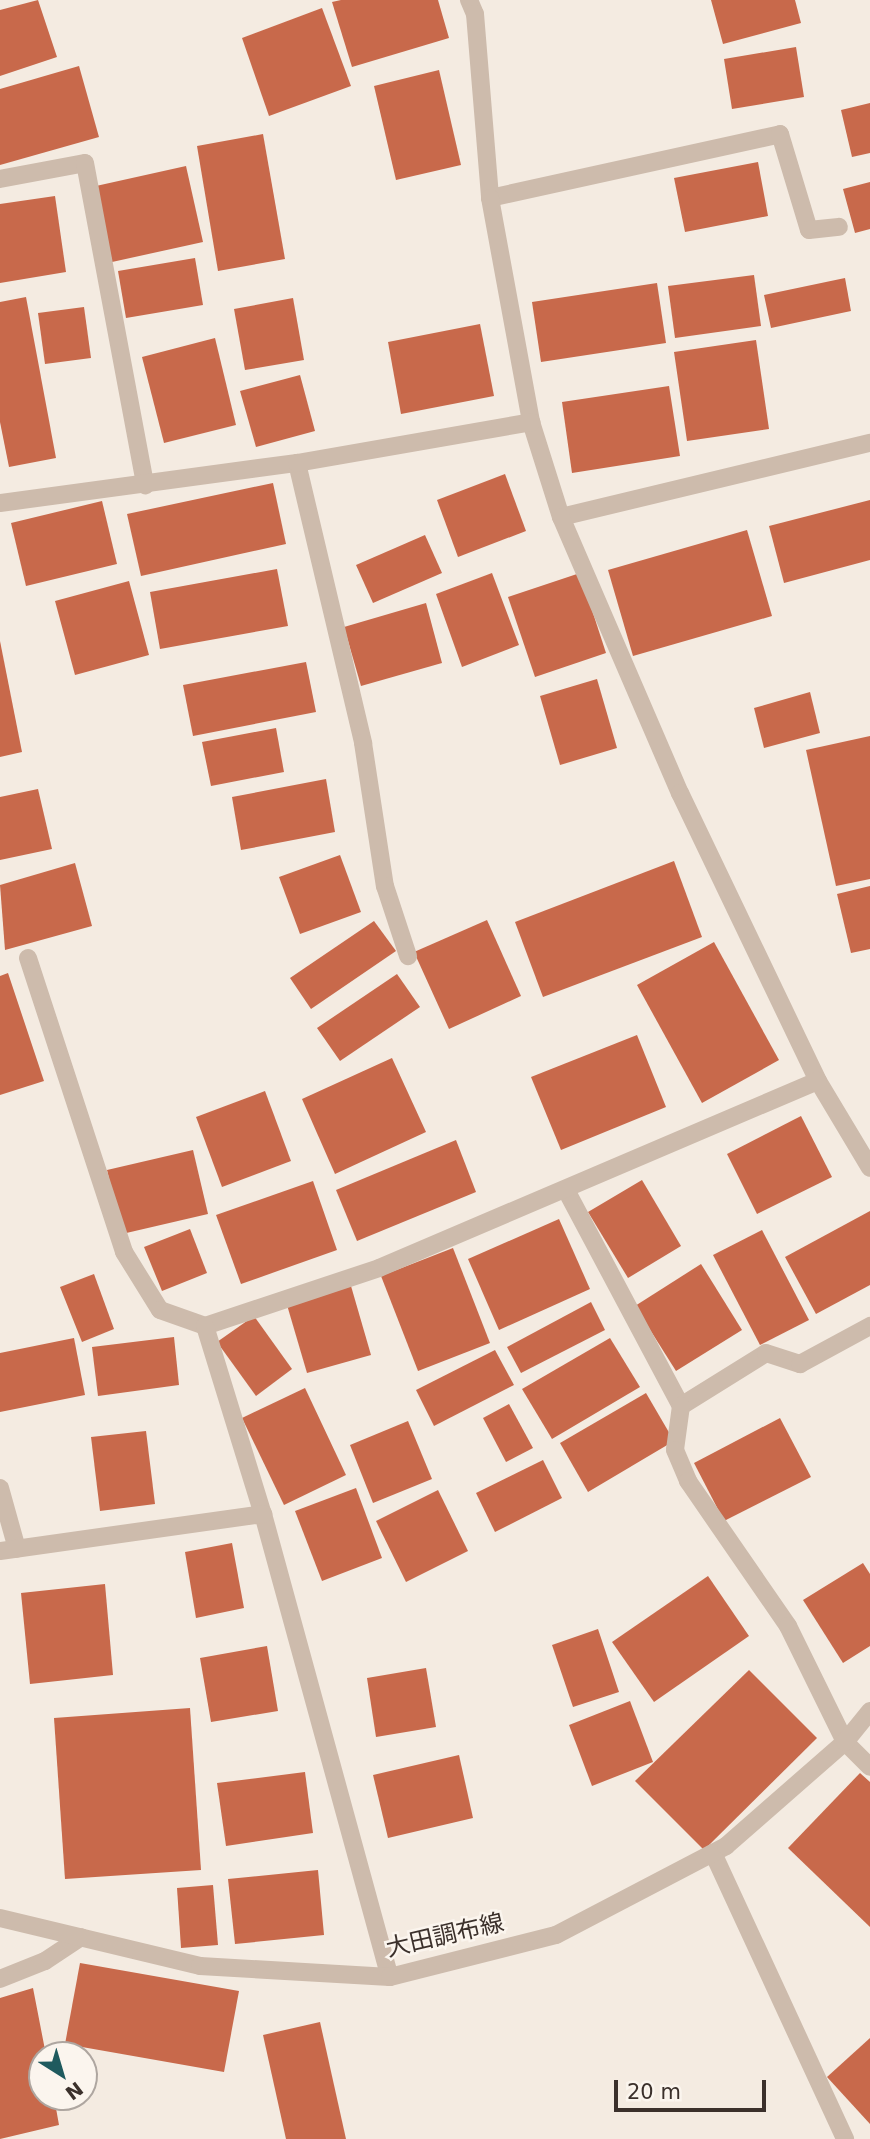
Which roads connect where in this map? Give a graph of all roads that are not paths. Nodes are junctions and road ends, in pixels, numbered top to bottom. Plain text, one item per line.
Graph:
1 (469, 0) edge
2 (0, 179) edge
3 (490, 198) junction
4 (839, 227) dead end
5 (531, 422) junction
6 (870, 443) edge
7 (297, 463) junction
8 (145, 485) junction
9 (0, 503) edge
10 (561, 517) junction
11 (408, 956) dead end
12 (28, 958) dead end
13 (818, 1081) junction
14 (870, 1168) edge
15 (566, 1190) junction
16 (205, 1326) junction
17 (870, 1326) edge
18 (681, 1406) junction
19 (0, 1488) edge
20 (263, 1514) junction
21 (8, 1550) edge
22 (870, 1712) edge
23 (845, 1742) junction
24 (870, 1766) edge
25 (713, 1853) junction
26 (0, 1918) edge
27 (81, 1937) junction
28 (390, 1977) junction
29 (0, 1979) edge
30 (845, 2139) edge

1 - 3 street
2 - 8 street
3 - 4 street
3 - 5 street
5 - 7 street
5 - 10 street
6 - 10 street
7 - 8 street
7 - 11 street
8 - 9 street
10 - 13 street
12 - 16 street
13 - 14 street
13 - 15 street
15 - 16 street
15 - 18 street
16 - 20 street
17 - 18 street
18 - 23 street
19 - 21 street
20 - 21 street
20 - 28 street
22 - 23 street, 大田調布線
23 - 24 street
23 - 25 street, 大田調布線
25 - 28 street, 大田調布線
25 - 30 street
26 - 27 street, 大田調布線
27 - 28 street, 大田調布線
27 - 29 street

